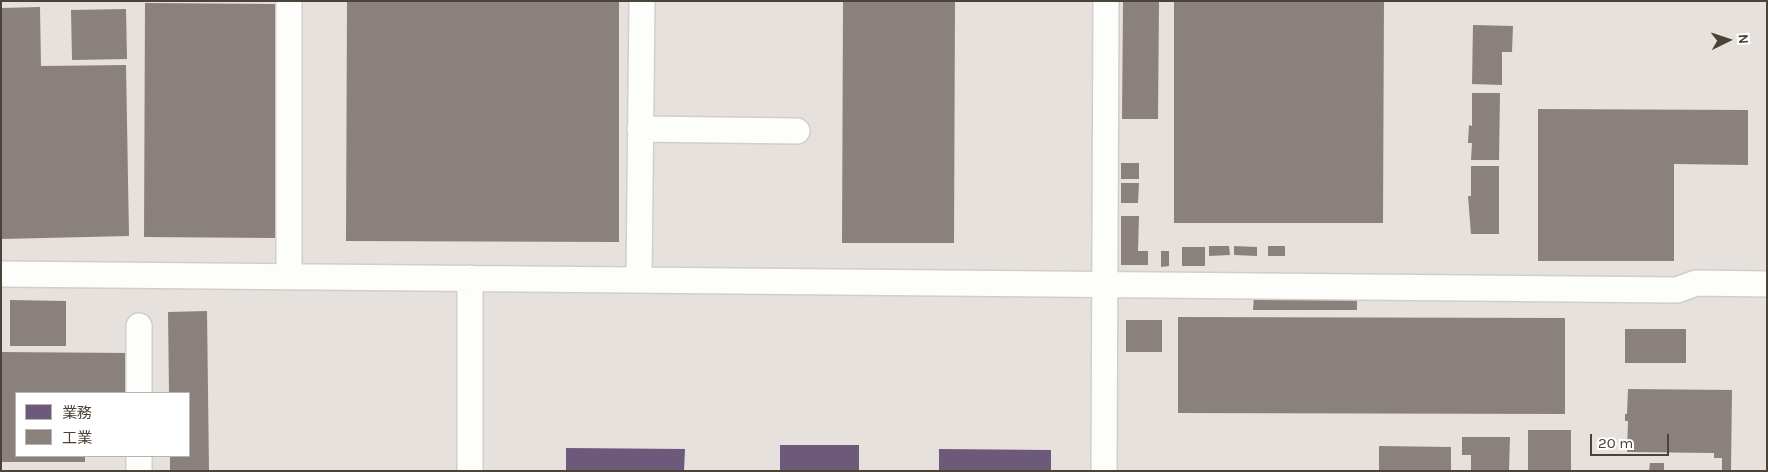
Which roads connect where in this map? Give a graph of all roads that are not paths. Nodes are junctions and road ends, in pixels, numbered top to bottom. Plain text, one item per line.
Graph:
1 (289, 1) edge
2 (642, 1) edge
3 (1106, 1) edge
4 (640, 129) junction
5 (797, 130) dead end
6 (1, 274) edge
7 (289, 276) junction
8 (470, 278) junction
9 (639, 280) junction
10 (1105, 284) junction
11 (1767, 284) edge
12 (139, 326) dead end
13 (139, 392) edge
14 (139, 457) edge
15 (139, 471) edge
16 (470, 471) edge
17 (1104, 471) edge

1 - 7 lane
2 - 4 lane
3 - 10 lane
4 - 5 lane
4 - 9 lane
6 - 7 lane
7 - 8 lane
8 - 9 lane
8 - 16 lane
9 - 10 lane
10 - 11 lane
10 - 17 lane
12 - 13 lane
14 - 15 lane

